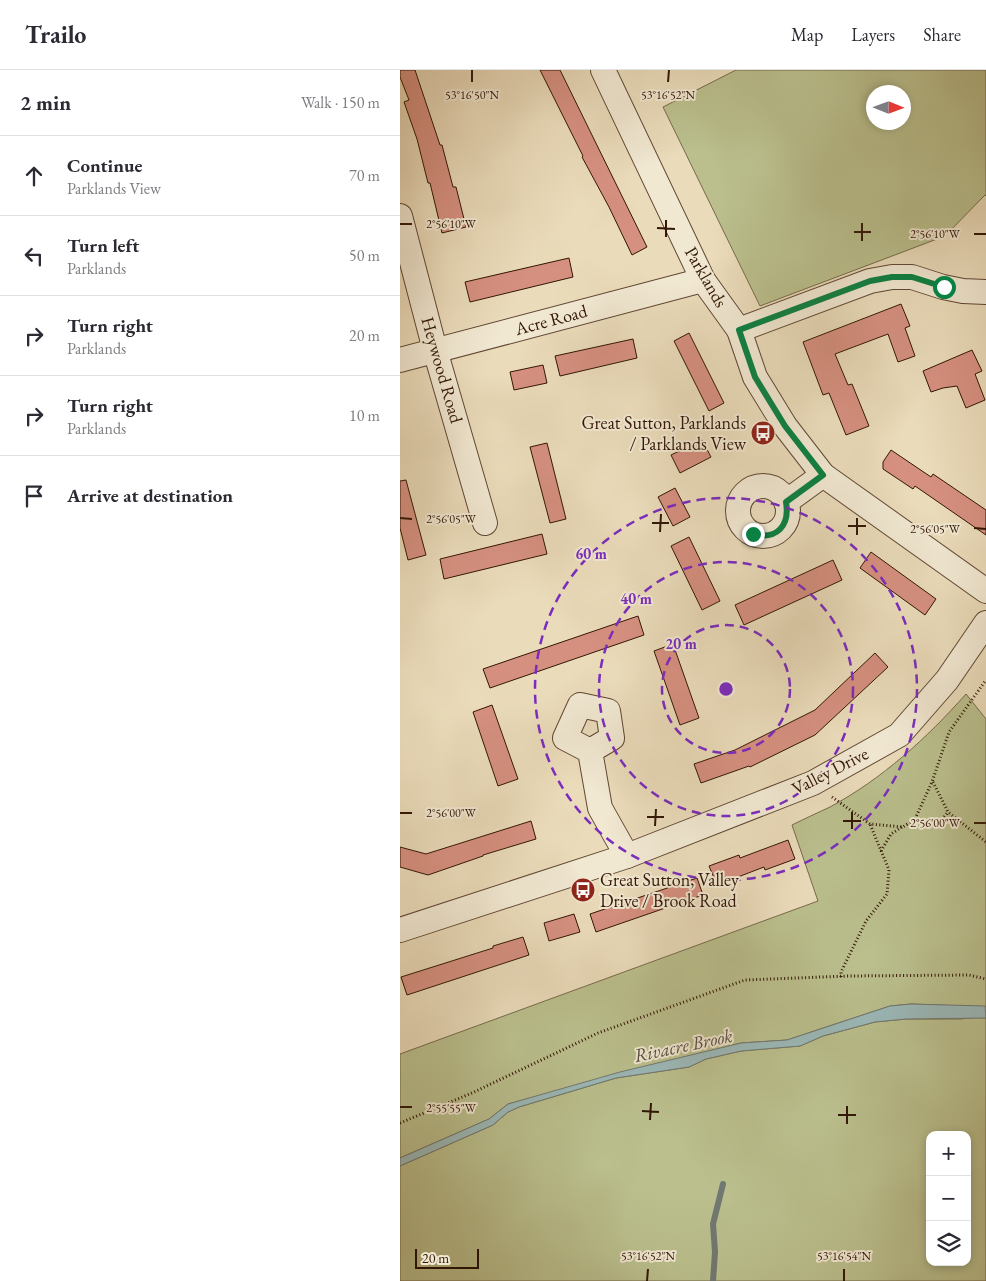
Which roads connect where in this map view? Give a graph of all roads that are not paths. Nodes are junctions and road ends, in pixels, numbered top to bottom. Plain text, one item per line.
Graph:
1 (603, 70) edge
2 (400, 216) edge
3 (703, 280) junction
4 (986, 292) edge
5 (739, 330) junction
6 (435, 350) junction
7 (400, 360) edge
8 (823, 475) junction
9 (786, 502) dead end
10 (486, 524) dead end
11 (986, 591) edge
12 (986, 624) edge
13 (590, 751) dead end
14 (627, 856) junction
15 (400, 930) edge

1 - 3 street, Parklands
2 - 6 street, Heywood Road
3 - 5 street, Parklands
3 - 6 street, Acre Road
4 - 5 street
5 - 8 street, Parklands
6 - 7 street, Acre Road
6 - 10 street, Heywood Road
8 - 9 street
8 - 11 street, Parklands
12 - 14 street, Valley Drive
13 - 14 street
14 - 15 street, Valley Drive

